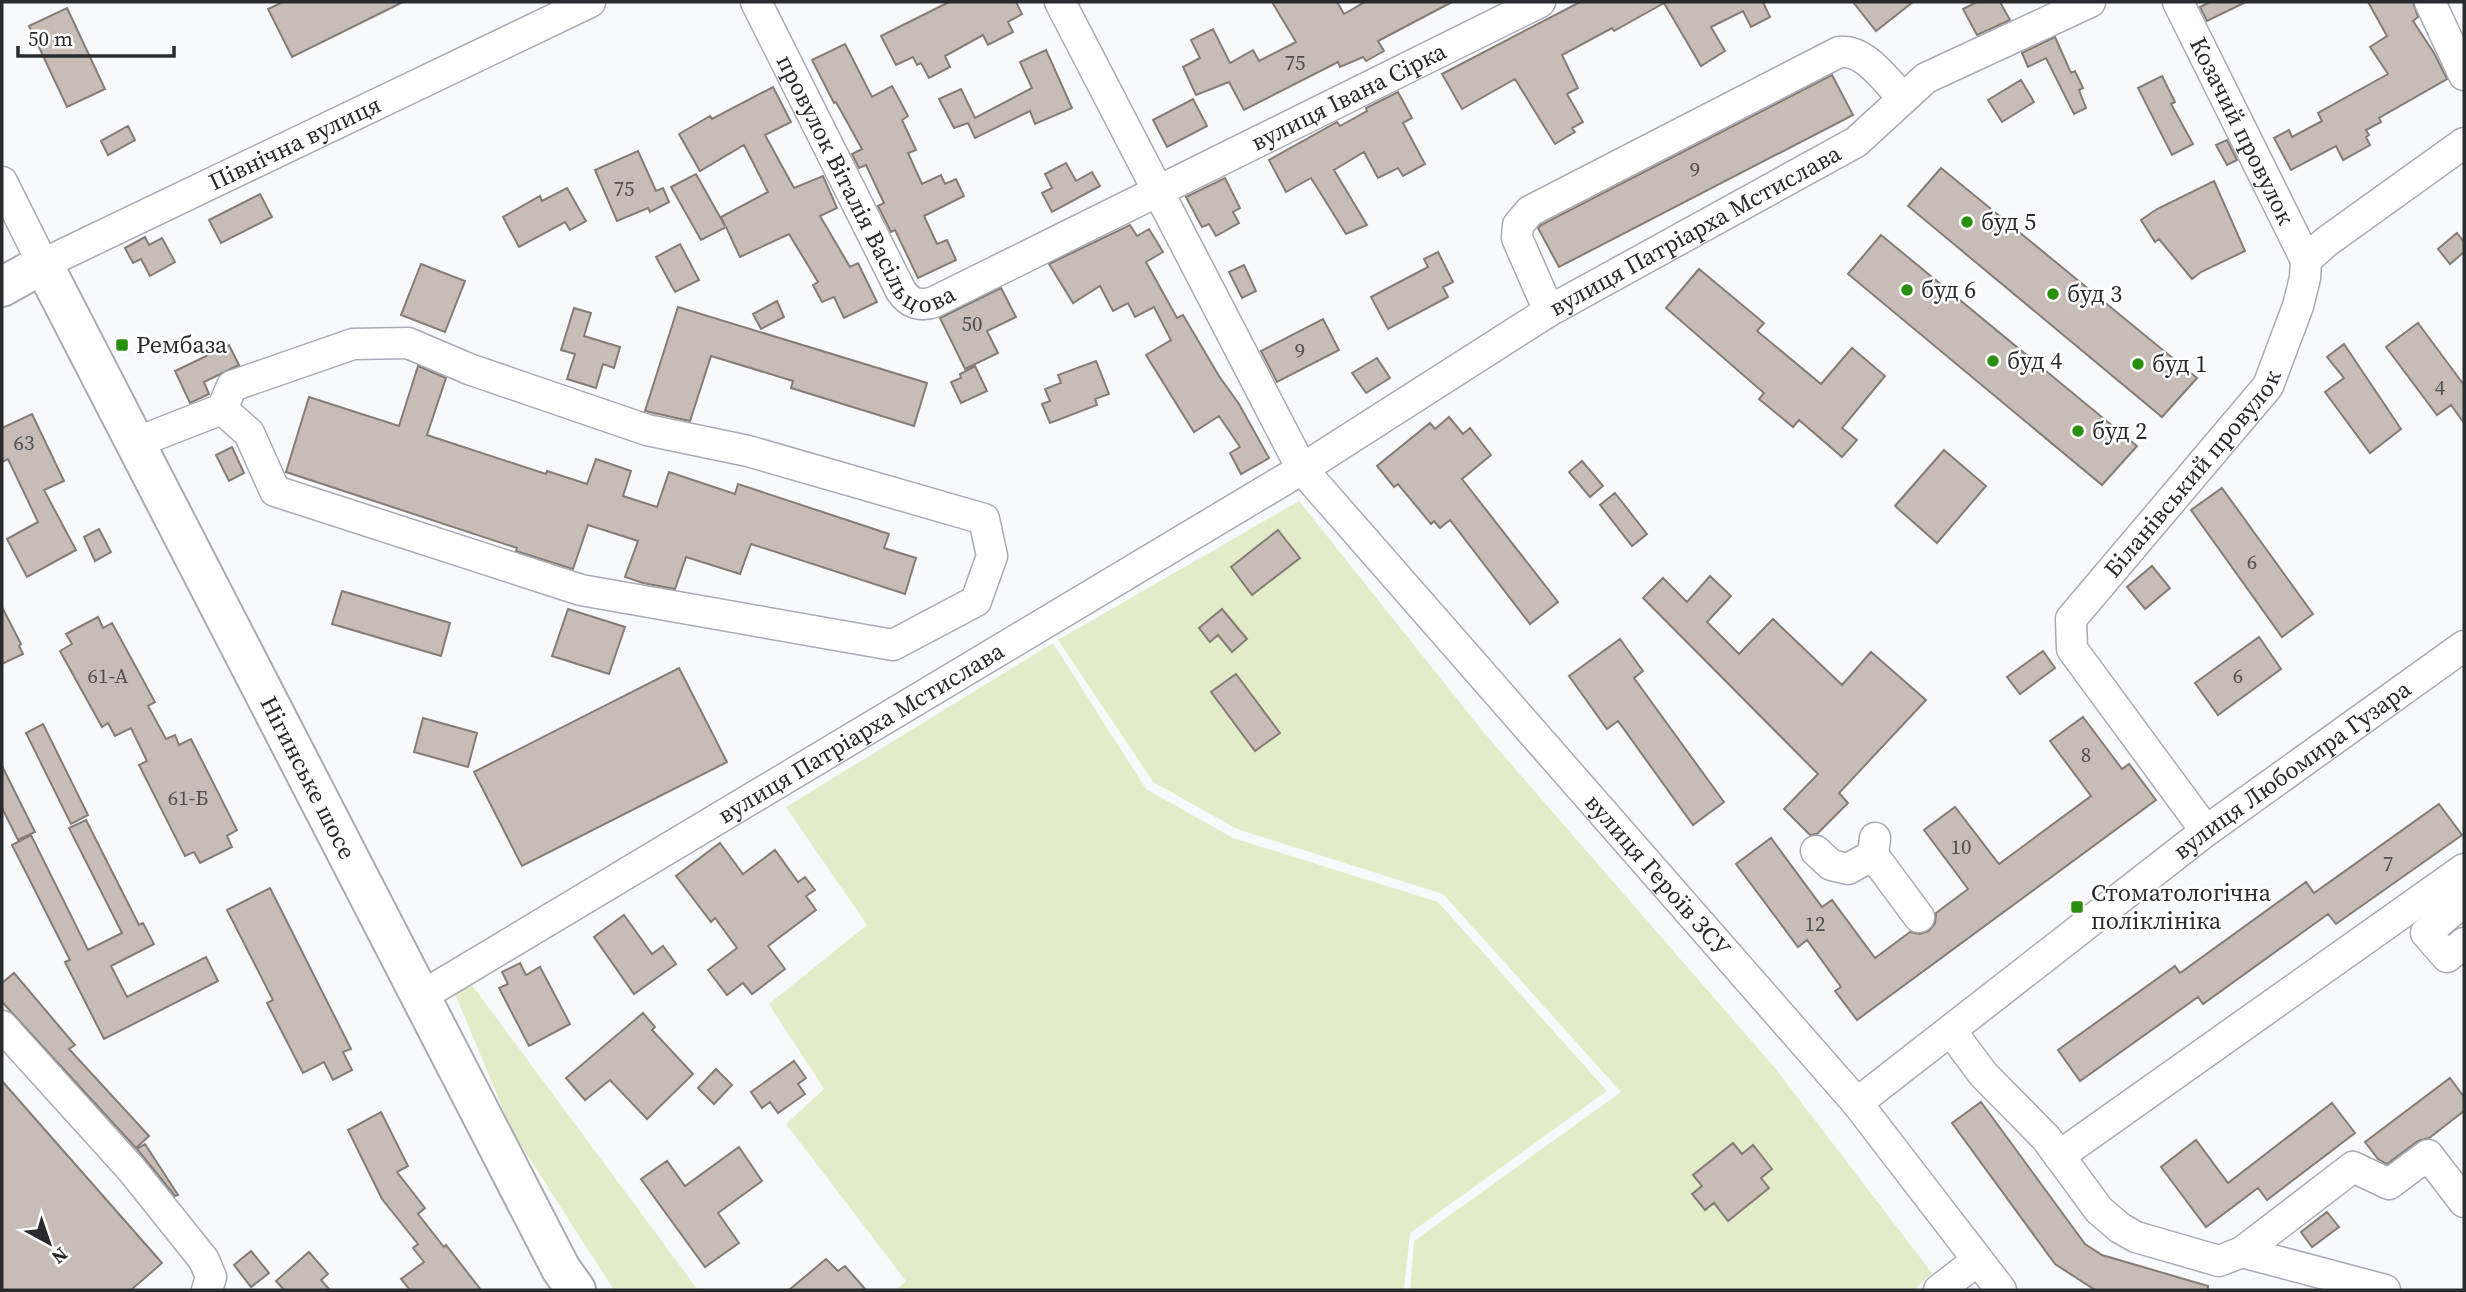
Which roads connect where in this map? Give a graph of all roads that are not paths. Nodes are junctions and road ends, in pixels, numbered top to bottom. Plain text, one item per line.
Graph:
1 (590, 2) edge
2 (755, 2) edge
3 (1060, 2) edge
4 (1540, 2) edge
5 (2091, 2) edge
6 (2178, 2) edge
7 (2430, 2) edge
8 (2464, 75) edge
9 (1903, 98) junction
10 (2464, 143) edge
11 (2, 182) edge
12 (1158, 192) junction
13 (2306, 260) junction
14 (43, 264) junction
15 (2, 287) edge
16 (1549, 311) junction
17 (222, 409) junction
18 (135, 443) junction
19 (1302, 469) junction
20 (2464, 646) edge
21 (2206, 831) junction
22 (1816, 851) dead end
23 (2460, 889) edge
24 (1919, 916) dead end
25 (2464, 943) edge
26 (420, 997) junction
27 (2, 1026) edge
28 (1951, 1031) junction
29 (1857, 1103) junction
30 (2059, 1156) junction
31 (2464, 1202) edge
32 (2242, 1252) junction
33 (1978, 1260) junction
34 (207, 1290) edge
35 (576, 1290) edge
36 (1939, 1290) edge
37 (2001, 1290) edge
38 (2385, 1290) edge

1 - 14 street, Північна вулиця
2 - 12 street, провулок Віталія Васільцова
3 - 12 street
4 - 12 street, вулиця Івана Сірка
5 - 9 street, вулиця Патріарха Мстислава
6 - 13 street, Козачий провулок
7 - 8 street
9 - 16 street, вулиця Патріарха Мстислава
9 - 16 street
10 - 13 street
11 - 14 street
12 - 19 street
13 - 21 street, Біланівський провулок
14 - 15 main road, Північна вулиця
14 - 18 main road, Нігинське шосе
16 - 19 street, вулиця Патріарха Мстислава
17 - 17 street
17 - 18 street
18 - 26 main road, Нігинське шосе
19 - 26 street, вулиця Патріарха Мстислава
19 - 29 street, вулиця Героїв ЗСУ
20 - 21 street, вулиця Любомира Гузара
21 - 28 street, вулиця Любомира Гузара
22 - 24 street
23 - 25 street
23 - 30 street
26 - 35 main road, Нігинське шосе
27 - 34 street
28 - 29 street, вулиця Любомира Гузара
28 - 30 street
29 - 33 street, вулиця Героїв ЗСУ
30 - 32 street
31 - 32 street
32 - 38 street
33 - 36 street
33 - 37 street, вулиця Героїв ЗСУ

